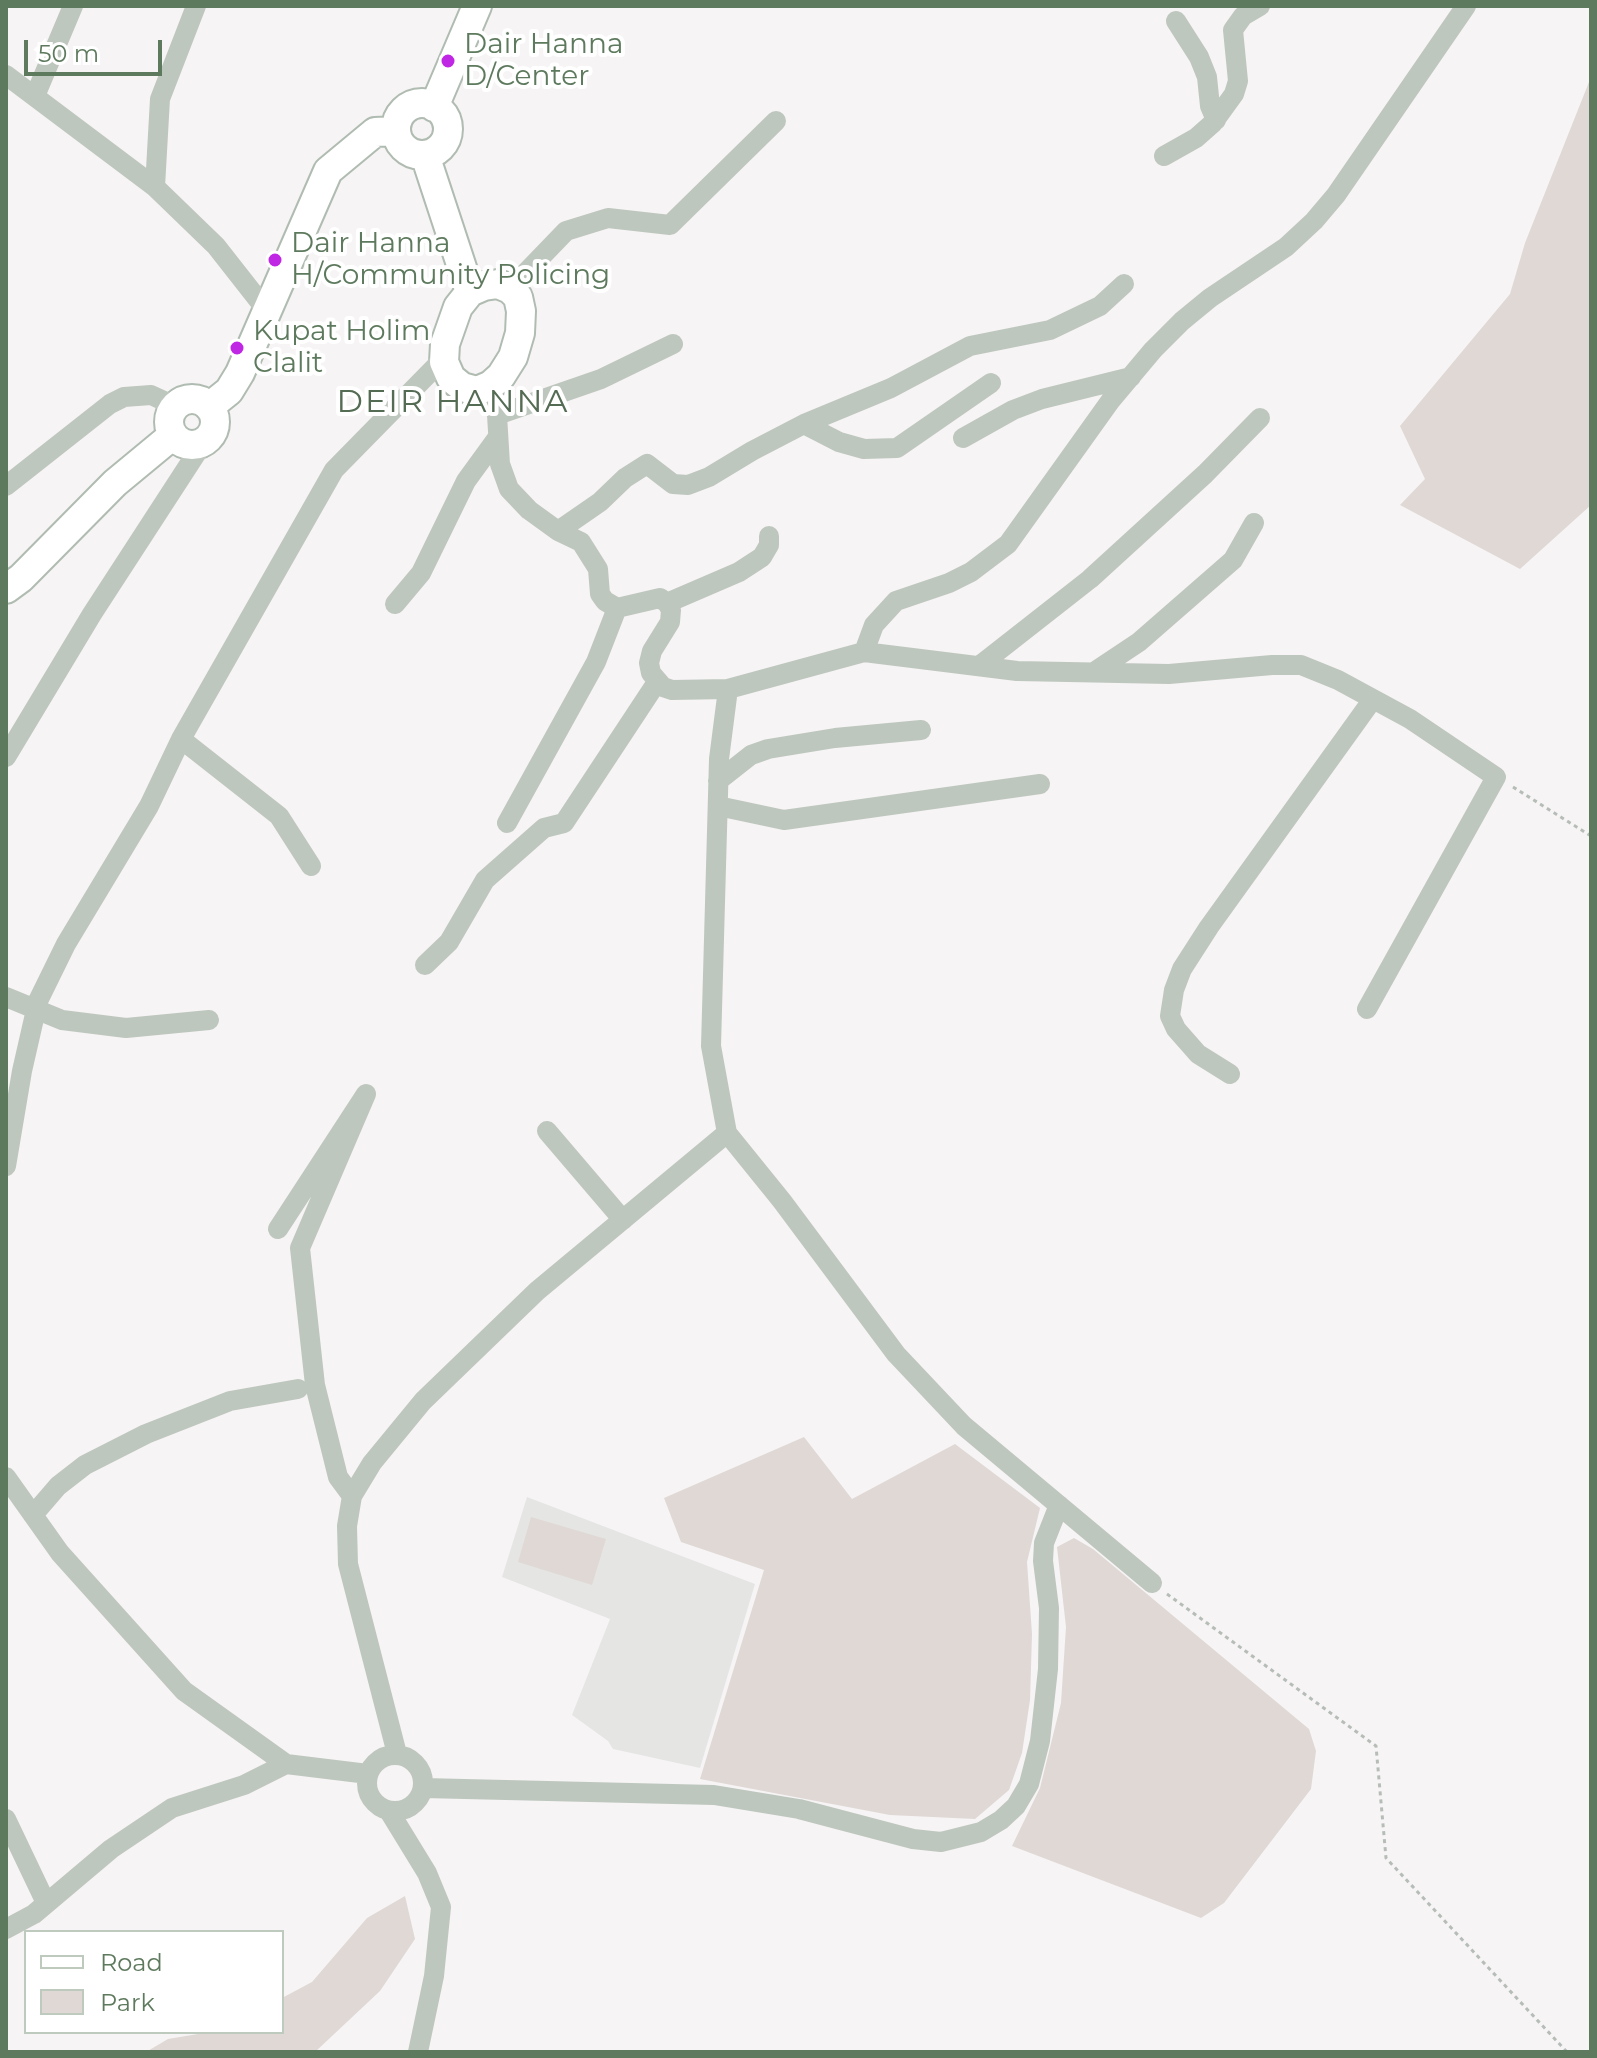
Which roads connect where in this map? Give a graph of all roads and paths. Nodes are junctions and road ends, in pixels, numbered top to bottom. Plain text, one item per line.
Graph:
1 (73, 6) edge
2 (196, 6) edge
3 (477, 6) edge
4 (1260, 6) edge
5 (1466, 6) edge
6 (1176, 21) dead end
7 (6, 75) edge
8 (35, 96) junction
9 (434, 107) junction
10 (1216, 120) junction
11 (776, 121) dead end
12 (396, 131) junction
13 (425, 155) junction
14 (1164, 156) dead end
15 (155, 187) junction
16 (1124, 284) dead end
17 (510, 289) junction
18 (470, 292) junction
19 (267, 311) junction
20 (673, 344) dead end
21 (444, 358) junction
22 (1131, 377) junction
23 (991, 383) dead end
24 (487, 386) junction
25 (175, 406) junction
26 (209, 407) junction
27 (497, 415) junction
28 (1260, 418) dead end
29 (804, 424) junction
30 (173, 435) junction
31 (498, 437) junction
32 (963, 438) dead end
33 (205, 440) junction
34 (6, 486) edge
35 (1254, 523) dead end
36 (558, 531) junction
37 (769, 536) dead end
38 (6, 589) edge
39 (667, 603) junction
40 (395, 604) dead end
41 (617, 608) junction
42 (864, 652) junction
43 (979, 666) junction
44 (1094, 672) junction
45 (657, 682) junction
46 (728, 689) junction
47 (1373, 699) junction
48 (921, 730) dead end
49 (181, 739) junction
50 (6, 757) edge
51 (1496, 777) junction
52 (718, 781) junction
53 (1040, 784) dead end
54 (718, 806) junction
55 (507, 823) dead end
56 (1591, 836) edge
57 (311, 866) dead end
58 (425, 965) dead end
59 (6, 997) edge
60 (1367, 1009) dead end
61 (37, 1010) junction
62 (209, 1020) dead end
63 (1230, 1074) dead end
64 (547, 1131) dead end
65 (727, 1133) junction
66 (6, 1166) edge
67 (623, 1220) junction
68 (278, 1229) dead end
69 (298, 1389) dead end
70 (6, 1477) edge
71 (352, 1496) junction
72 (1059, 1505) junction
73 (33, 1515) junction
74 (1152, 1583) joint
75 (397, 1754) junction
76 (286, 1764) junction
77 (368, 1774) junction
78 (423, 1788) junction
79 (389, 1811) junction
80 (6, 1819) edge
81 (46, 1903) junction
82 (6, 1929) edge
83 (418, 2052) edge
84 (1567, 2052) edge

1 - 8 street
2 - 15 street
3 - 9 street
4 - 10 street
5 - 22 street
6 - 10 street
7 - 8 street
8 - 15 street
9 - 12 street
9 - 13 street
10 - 14 street
11 - 17 street
12 - 13 street
12 - 19 street
13 - 18 street
15 - 19 street
16 - 29 street
17 - 18 street
17 - 24 street
18 - 21 street
19 - 26 street
20 - 27 street
21 - 24 street
21 - 49 street
22 - 32 street
22 - 42 street
23 - 29 street
24 - 27 street
25 - 26 street
25 - 30 street
25 - 34 street
26 - 33 street
27 - 31 street
28 - 43 street
29 - 36 street
30 - 33 street
30 - 38 street
31 - 36 street
31 - 40 street
33 - 50 street
35 - 44 street
36 - 41 street
37 - 39 street
39 - 41 street
39 - 45 street
41 - 55 street
42 - 43 street
42 - 46 street
43 - 44 street
44 - 47 street
45 - 46 street
45 - 58 street
46 - 52 street
47 - 51 street
47 - 63 street
48 - 52 street
49 - 57 street
49 - 61 street
51 - 56 path
51 - 60 street
52 - 54 street
53 - 54 street
54 - 65 street
59 - 61 street
61 - 62 street
61 - 66 street
64 - 67 street
65 - 67 street
65 - 72 street
67 - 71 street
68 - 71 street
69 - 73 street
70 - 73 street
71 - 75 street
72 - 74 street
72 - 78 street
73 - 76 street
74 - 84 path
75 - 77 street
75 - 78 street
76 - 77 street
76 - 81 street
77 - 79 street
78 - 79 street
79 - 83 street
80 - 81 street
81 - 82 street

